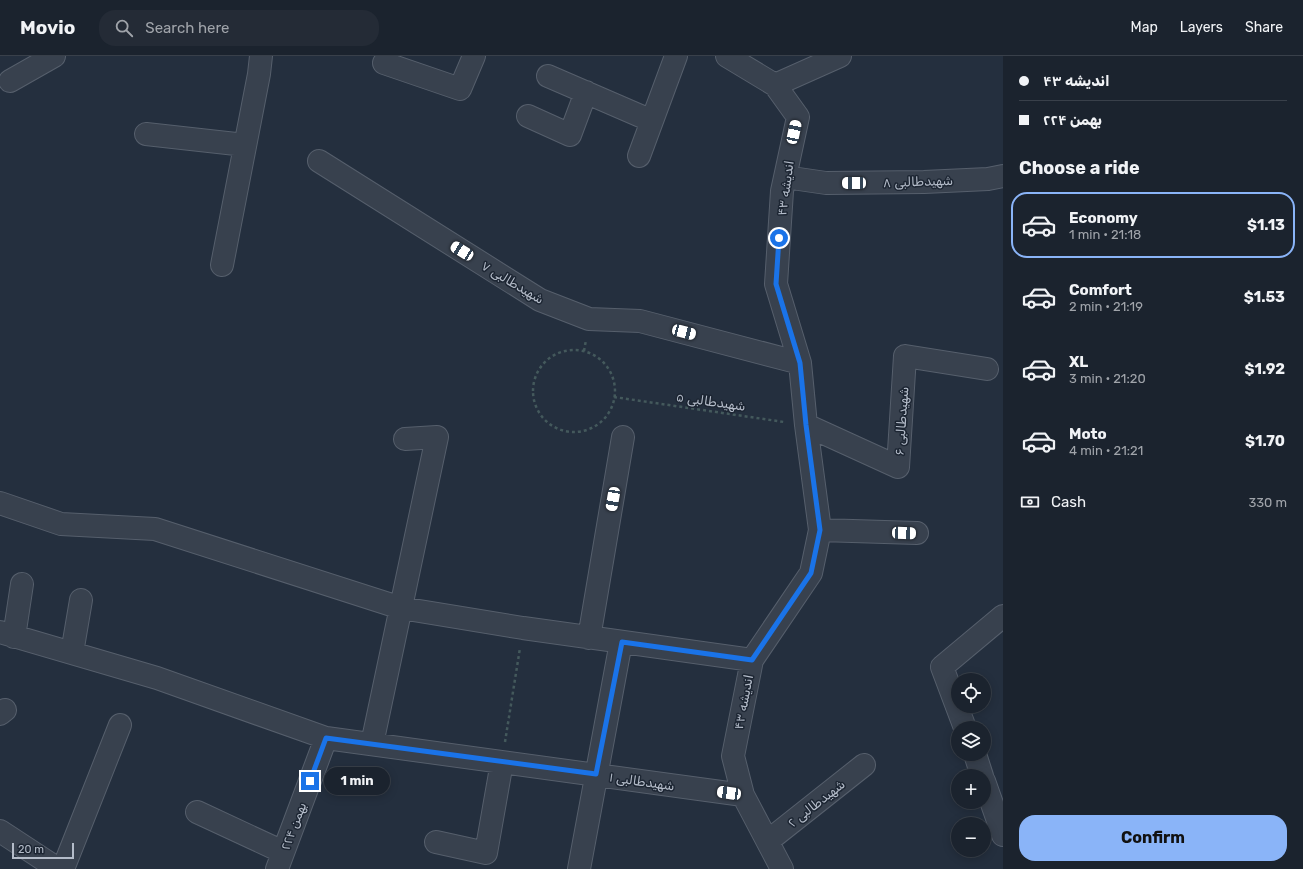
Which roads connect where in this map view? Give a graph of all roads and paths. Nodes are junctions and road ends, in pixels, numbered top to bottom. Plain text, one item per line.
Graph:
1 (54, 56) edge
2 (261, 56) edge
3 (474, 56) edge
4 (676, 56) edge
5 (727, 56) edge
6 (840, 56) edge
7 (384, 63) dead end
8 (548, 76) dead end
9 (10, 81) dead end
10 (775, 85) junction
11 (586, 92) junction
12 (528, 116) dead end
13 (652, 121) junction
14 (146, 134) dead end
15 (245, 145) junction
16 (639, 156) dead end
17 (319, 160) dead end
18 (1003, 176) edge
19 (785, 177) junction
20 (222, 265) dead end
21 (800, 363) junction
22 (987, 369) dead end
23 (614, 397) junction
24 (806, 425) junction
25 (623, 437) dead end
26 (405, 439) dead end
27 (0, 502) edge
28 (820, 530) junction
29 (917, 533) dead end
30 (22, 584) dead end
31 (81, 600) dead end
32 (401, 608) junction
33 (1003, 616) edge
34 (523, 628) junction
35 (7, 635) edge
36 (589, 638) junction
37 (622, 642) junction
38 (72, 654) junction
39 (752, 660) junction
40 (962, 721) edge
41 (120, 725) dead end
42 (326, 738) junction
43 (372, 744) junction
44 (502, 762) junction
45 (864, 765) dead end
46 (596, 774) junction
47 (743, 795) junction
48 (991, 801) edge
49 (197, 812) dead end
50 (0, 831) edge
51 (1003, 835) edge
52 (768, 841) junction
53 (436, 842) dead end
54 (280, 861) edge
55 (58, 869) edge
56 (63, 869) edge
57 (579, 869) edge
58 (782, 869) edge

1 - 9 street
2 - 15 street
3 - 7 street
4 - 13 street
5 - 10 street, اندیشه ۴۳
6 - 10 street
8 - 11 street
10 - 19 street, اندیشه ۴۳
11 - 12 street
11 - 13 street
13 - 16 street
14 - 15 street
15 - 20 street
17 - 21 street, شهیدطالبی ۷
18 - 19 street, شهیدطالبی ۸
19 - 21 street, اندیشه ۴۳
21 - 24 street, اندیشه ۴۳
22 - 24 street, شهیدطالبی ۶
23 - 23 path
23 - 24 path, شهیدطالبی ۵
24 - 28 street, اندیشه ۴۳
25 - 36 street
26 - 32 street
27 - 32 street
28 - 29 street
28 - 39 street, اندیشه ۴۳
30 - 35 street
31 - 38 street
32 - 34 street
32 - 43 street
33 - 40 street
34 - 36 street
34 - 44 path
35 - 38 street, شهیدطالبی ۱
36 - 37 street
37 - 39 street
37 - 46 street
38 - 42 street, شهیدطالبی ۱
39 - 47 street, اندیشه ۴۳
41 - 56 street
42 - 43 street, شهیدطالبی ۱
42 - 54 street, ۲۲بهمن ۴
43 - 44 street, شهیدطالبی ۱
44 - 46 street, شهیدطالبی ۱
44 - 53 street
45 - 52 street, شهیدطالبی ۲
46 - 47 street, شهیدطالبی ۱
46 - 57 street
47 - 52 street, اندیشه ۴۳
48 - 51 street
49 - 54 street
50 - 55 street
52 - 58 street, اندیشه ۴۳

